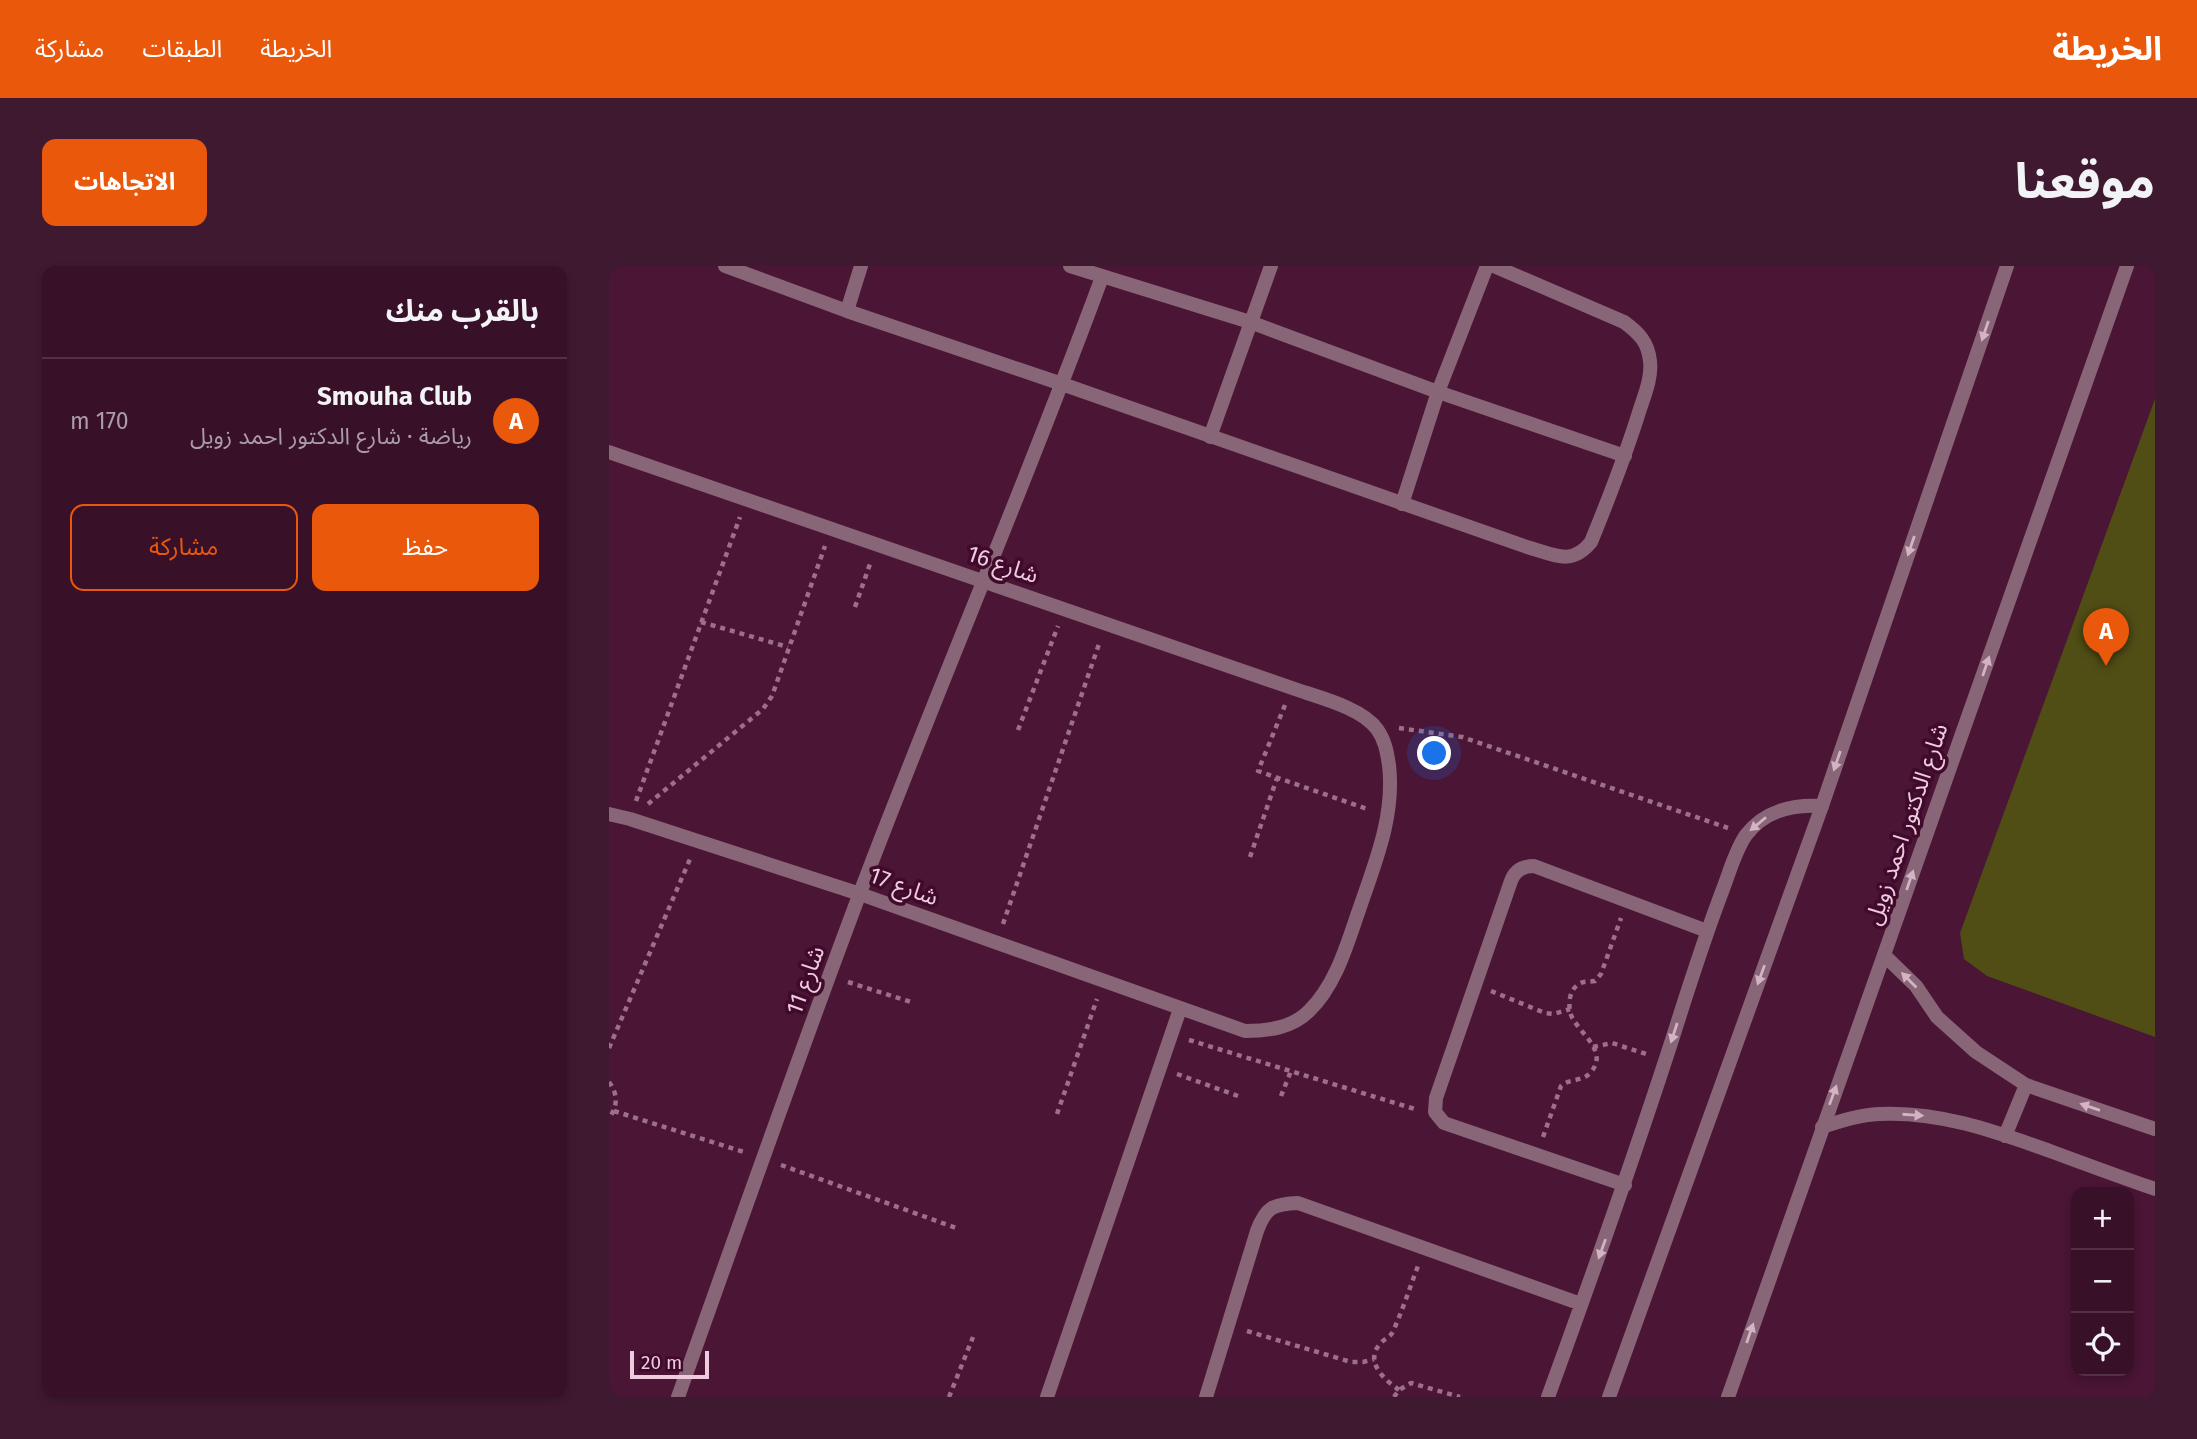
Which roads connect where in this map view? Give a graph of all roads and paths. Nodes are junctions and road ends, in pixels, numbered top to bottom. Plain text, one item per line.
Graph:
1 (725, 266) edge
2 (861, 266) edge
3 (1070, 266) edge
4 (1271, 266) edge
5 (1487, 266) edge
6 (1495, 266) edge
7 (2007, 266) edge
8 (2127, 266) edge
9 (1102, 277) junction
10 (847, 311) junction
11 (1250, 322) junction
12 (1062, 384) junction
13 (1438, 392) junction
14 (1210, 437) junction
15 (609, 452) edge
16 (1625, 456) junction
17 (746, 499) junction
18 (1402, 504) junction
19 (831, 528) junction
20 (877, 544) junction
21 (982, 581) junction
22 (855, 607) dead end
23 (1064, 609) junction
24 (701, 622) junction
25 (1106, 624) junction
26 (788, 647) junction
27 (1291, 688) junction
28 (1377, 729) junction
29 (1019, 730) dead end
30 (1277, 778) junction
31 (1822, 806) junction
32 (609, 814) edge
33 (1388, 817) junction
34 (630, 819) junction
35 (1747, 835) junction
36 (698, 841) junction
37 (1250, 857) dead end
38 (860, 894) junction
39 (1627, 901) junction
40 (1707, 931) junction
41 (996, 943) junction
42 (1884, 955) junction
43 (831, 976) junction
44 (1103, 981) junction
45 (1475, 985) junction
46 (914, 1003) dead end
47 (1180, 1009) junction
48 (1570, 1009) junction
49 (1171, 1035) junction
50 (1594, 1047) junction
51 (609, 1048) edge
52 (1665, 1061) junction
53 (1160, 1068) junction
54 (1291, 1071) junction
55 (609, 1082) edge
56 (2026, 1085) junction
57 (1238, 1096) dead end
58 (1281, 1096) dead end
59 (614, 1111) junction
60 (1057, 1114) dead end
61 (1438, 1116) junction
62 (609, 1118) edge
63 (1822, 1126) junction
64 (2155, 1129) edge
65 (2005, 1136) junction
66 (1537, 1155) junction
67 (764, 1158) junction
68 (1625, 1185) junction
69 (2155, 1189) edge
70 (959, 1229) dead end
71 (1425, 1248) junction
72 (1581, 1304) junction
73 (1228, 1325) junction
74 (973, 1337) dead end
75 (1374, 1359) junction
76 (1399, 1390) junction
77 (678, 1397) edge
78 (949, 1397) edge
79 (1047, 1397) edge
80 (1206, 1397) edge
81 (1394, 1397) edge
82 (1460, 1397) edge
83 (1548, 1397) edge
84 (1609, 1397) edge
85 (1728, 1397) edge

1 - 10 street
2 - 10 street
3 - 9 street
4 - 11 street
5 - 13 street
6 - 16 street
7 -> 31 street
42 -> 8 street, شارع الدكتور احمد زويل
9 - 11 street
9 - 12 street, شارع 11
10 - 12 street
11 - 13 street
11 - 14 street
12 - 14 street
12 - 21 street, شارع 11
13 - 16 street
13 - 18 street
14 - 18 street
15 - 17 street, شارع 16
16 - 18 street
17 - 19 street, شارع 16
17 - 24 path
19 - 20 street, شارع 16
19 - 26 path
20 - 21 street, شارع 16
20 - 22 path
21 - 23 street, شارع 16
21 - 38 street, شارع 11
23 - 25 street, شارع 16
23 - 29 path
24 - 26 path
24 - 34 path
25 - 27 street, شارع 16
25 - 41 path
26 - 34 path
27 - 28 street, شارع 16
27 - 30 path
28 - 33 street, شارع 17
28 - 35 path
30 - 33 path
30 - 37 path
31 -> 35 street
31 -> 84 street
32 - 34 street, شارع 17
33 - 47 street, شارع 17
34 - 36 street, شارع 17
35 - 40 street
36 - 38 street, شارع 17
36 - 51 path
38 - 41 street, شارع 17
38 - 43 street, شارع 11
39 - 40 street
39 - 45 street
39 - 48 path
40 -> 52 street
41 - 44 street, شارع 17
56 -> 42 street
63 -> 42 street, شارع الدكتور احمد زويل
43 - 46 path
43 - 67 street, شارع 11
44 - 47 street, شارع 17
44 - 60 path
45 - 48 path
45 - 61 street
47 - 49 street
48 - 50 path
49 - 53 street
49 - 54 path
50 - 52 path
50 - 66 path
52 - 68 street
53 - 57 path
53 - 79 street
54 - 58 path
54 - 61 path
55 - 59 path
64 -> 56 street
56 - 65 street
59 - 62 path
59 - 67 path
61 - 66 street
63 -> 65 street
85 -> 63 street, شارع الدكتور احمد زويل
65 - 69 street
66 - 68 street
67 - 70 path
67 - 77 street, شارع 11
68 -> 72 street
71 - 72 street
71 - 73 street
71 - 75 path
72 - 83 street
73 - 75 path
73 - 80 street
74 - 78 path
75 - 76 path
76 - 81 path
76 - 82 path

